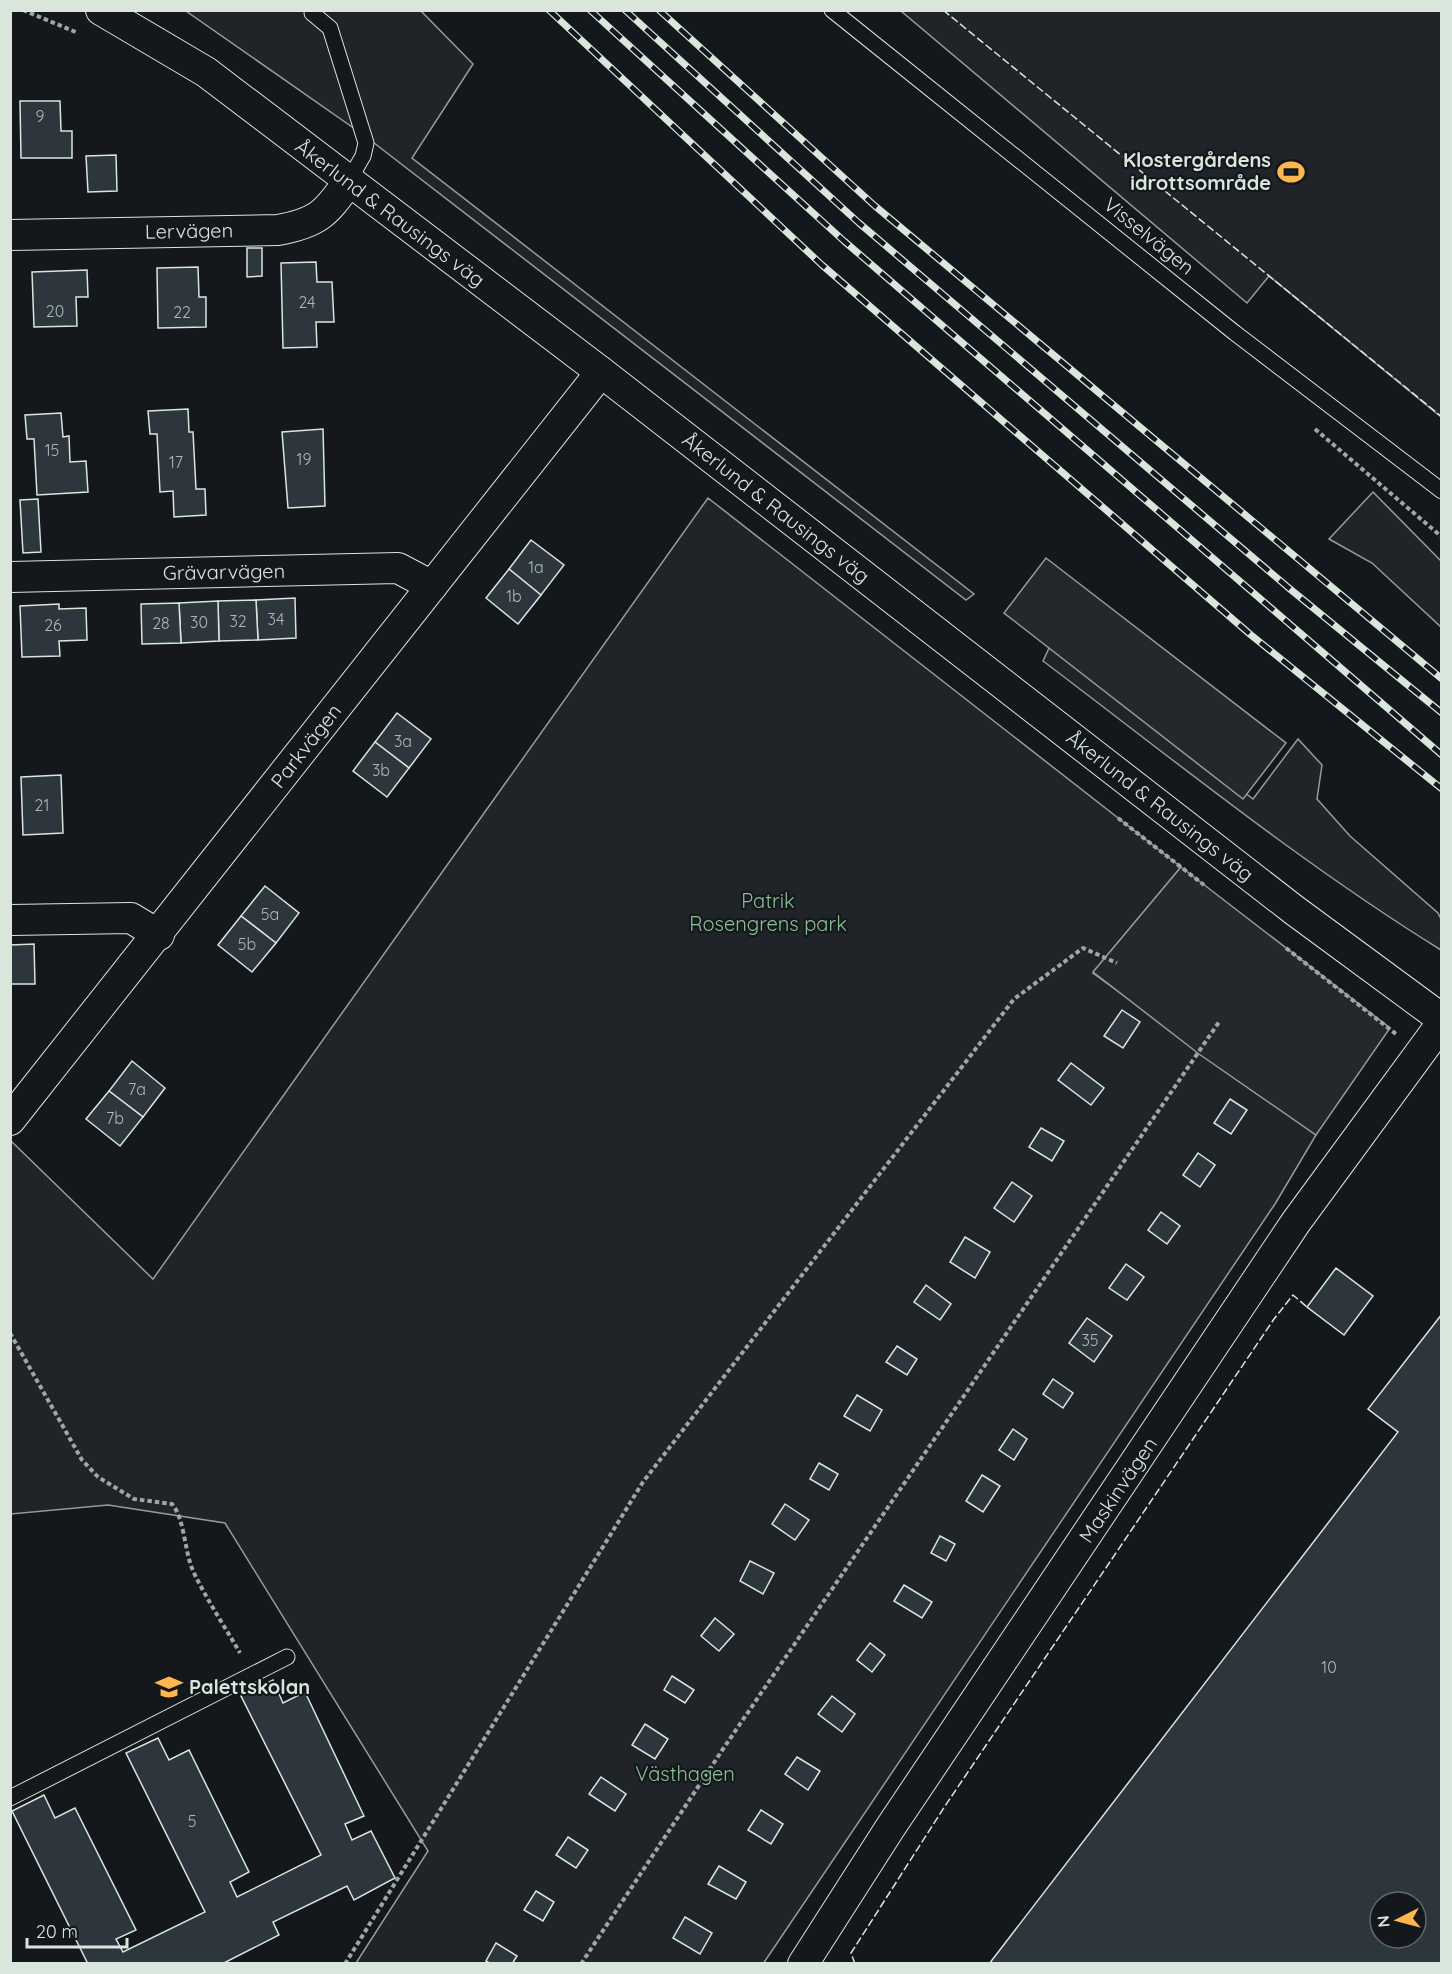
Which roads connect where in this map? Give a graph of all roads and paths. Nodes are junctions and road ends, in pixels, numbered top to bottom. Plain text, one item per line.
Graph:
1 (23, 10) edge
2 (101, 10) edge
3 (832, 10) edge
4 (312, 13) dead end
5 (84, 37) dead end
6 (348, 182) junction
7 (10, 235) edge
8 (601, 372) junction
9 (1308, 423) dead end
10 (1442, 491) edge
11 (1442, 537) edge
12 (10, 577) edge
13 (432, 586) junction
14 (1114, 815) dead end
15 (1209, 888) dead end
16 (10, 920) edge
17 (159, 934) junction
18 (1284, 946) dead end
19 (1117, 963) dead end
20 (1442, 1021) edge
21 (1220, 1022) dead end
22 (1418, 1054) junction
23 (10, 1120) edge
24 (10, 1333) edge
25 (286, 1657) dead end
26 (253, 1676) junction
27 (10, 1798) edge
28 (345, 1964) edge
29 (581, 1964) edge
30 (803, 1964) edge

1 - 5 path
2 - 6 street, Åkerlund & Rausings väg
3 - 10 lane, Visselvägen
4 - 6 lane
6 - 7 street, Lervägen
6 - 8 street, Åkerlund & Rausings väg
8 - 13 street, Parkvägen
8 - 20 street, Åkerlund & Rausings väg
9 - 11 path
12 - 13 street, Grävarvägen
13 - 17 street, Parkvägen
14 - 15 path
16 - 17 street
17 - 23 street, Parkvägen
18 - 22 path
19 - 28 path
20 - 22 street, Maskinvägen
21 - 29 path
22 - 30 street, Maskinvägen
24 - 26 path
25 - 26 lane
26 - 27 lane

